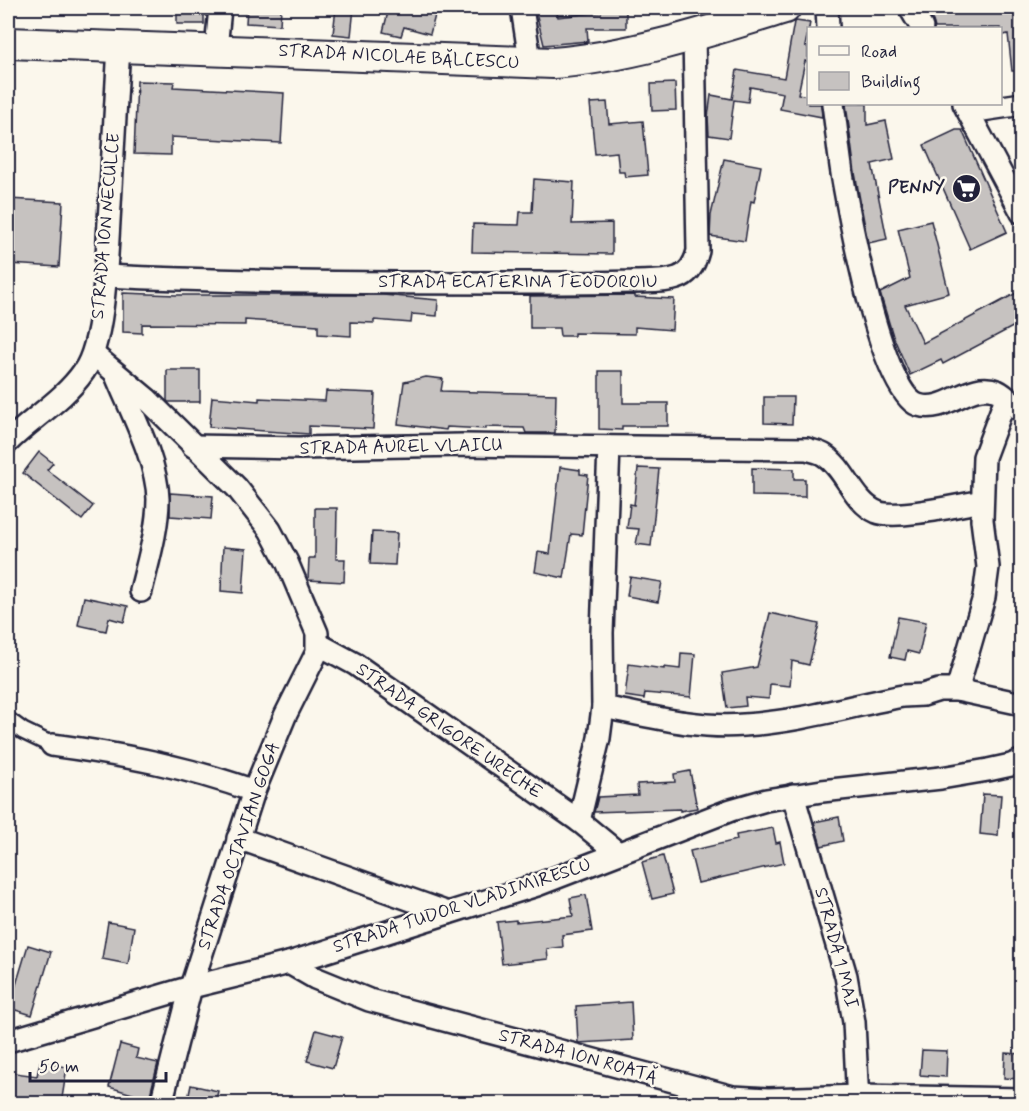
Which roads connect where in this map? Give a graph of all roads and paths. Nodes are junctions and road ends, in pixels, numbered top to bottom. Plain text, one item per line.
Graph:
1 (220, 8) edge
2 (522, 8) edge
3 (785, 8) edge
4 (827, 8) edge
5 (910, 8) edge
6 (828, 27) edge
7 (921, 27) edge
8 (694, 35) junction
9 (8, 42) edge
10 (119, 46) junction
11 (216, 49) junction
12 (527, 63) junction
13 (1022, 104) edge
14 (833, 105) edge
15 (967, 108) edge
16 (1022, 213) edge
17 (106, 276) junction
18 (93, 354) junction
19 (114, 371) junction
20 (1014, 405) edge
21 (16, 425) edge
22 (8, 442) edge
23 (193, 446) junction
24 (609, 447) junction
25 (982, 501) junction
26 (141, 591) dead end
27 (318, 644) junction
28 (957, 690) junction
29 (1022, 704) edge
30 (603, 707) junction
31 (8, 720) edge
32 (52, 745) joint
33 (1022, 760) edge
34 (254, 791) junction
35 (793, 795) junction
36 (579, 821) junction
37 (238, 838) junction
38 (618, 853) junction
39 (448, 913) junction
40 (289, 963) junction
41 (191, 987) junction
42 (8, 1041) edge
43 (733, 1097) junction
44 (1022, 1099) edge
45 (859, 1100) edge
46 (161, 1104) edge
47 (710, 1104) edge

1 - 11 street
2 - 12 street
3 - 8 main road, STRADA NICOLAE BĂLCESCU
4 - 6 street
5 - 7 street
8 - 12 main road, STRADA NICOLAE BĂLCESCU
8 - 17 street, STRADA ECATERINA TEODOROIU
9 - 10 main road, STRADA NICOLAE BĂLCESCU
10 - 11 main road, STRADA NICOLAE BĂLCESCU
10 - 17 street, STRADA ION NECULCE
11 - 12 main road, STRADA NICOLAE BĂLCESCU
13 - 15 street
14 - 20 street
15 - 16 street
17 - 18 street, STRADA ION NECULCE
18 - 19 street
18 - 21 street, STRADA ION NECULCE
19 - 23 street
19 - 26 street
20 - 25 street
21 - 22 street, STRADA ION NECULCE
23 - 24 street, STRADA AUREL VLAICU
23 - 27 street
24 - 25 street, STRADA AUREL VLAICU
24 - 30 street
25 - 28 street
27 - 34 street, STRADA OCTAVIAN GOGA
27 - 36 street, STRADA GRIGORE URECHE
28 - 29 street
28 - 30 street
30 - 36 street
31 - 32 street
32 - 34 street
33 - 35 street, STRADA TUDOR VLADIMIRESCU
34 - 37 street, STRADA OCTAVIAN GOGA
35 - 38 street, STRADA TUDOR VLADIMIRESCU
35 - 45 street, STRADA 1 MAI
36 - 38 street, STRADA GRIGORE URECHE
37 - 39 street
37 - 41 street, STRADA OCTAVIAN GOGA
38 - 39 street, STRADA TUDOR VLADIMIRESCU
39 - 40 street, STRADA TUDOR VLADIMIRESCU
40 - 41 street, STRADA TUDOR VLADIMIRESCU
40 - 43 street, STRADA ION ROATĂ
41 - 42 street, STRADA TUDOR VLADIMIRESCU
41 - 46 street, STRADA OCTAVIAN GOGA
43 - 45 street, STRADA ION ROATĂ
43 - 47 street
44 - 45 street, STRADA ION ROATĂ

